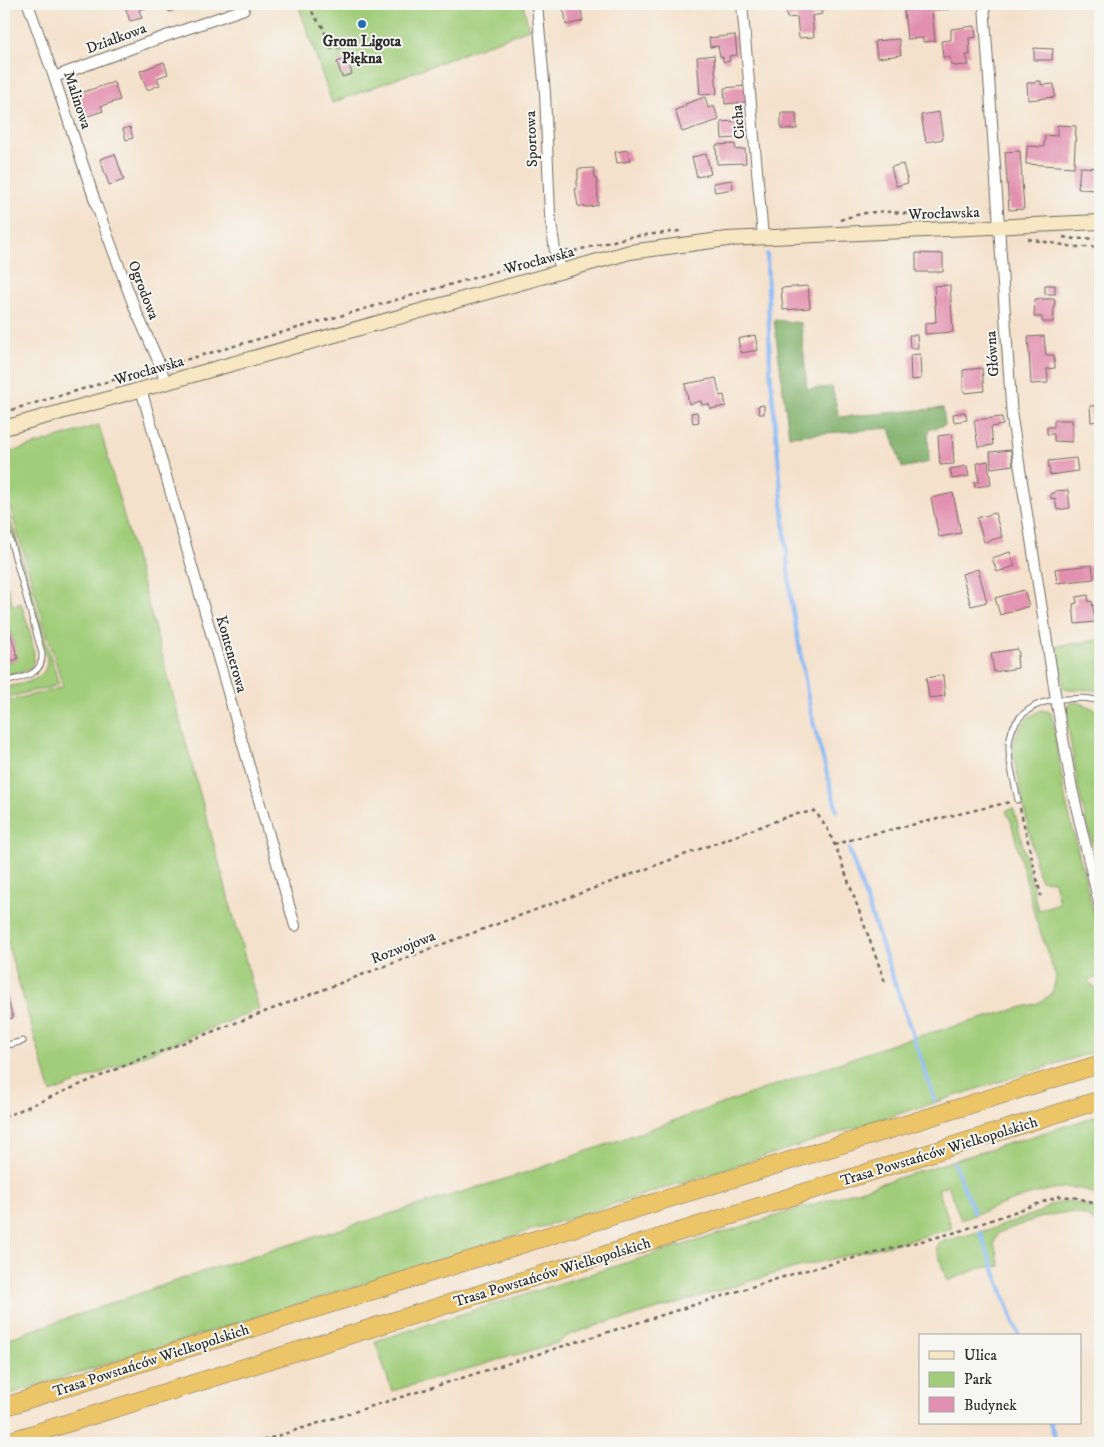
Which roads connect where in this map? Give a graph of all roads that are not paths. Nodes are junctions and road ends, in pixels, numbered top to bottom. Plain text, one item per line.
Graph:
1 (28, 4) edge
2 (538, 4) edge
3 (742, 4) edge
4 (984, 4) edge
5 (244, 9) dead end
6 (54, 77) junction
7 (97, 207) joint
8 (1100, 222) edge
9 (999, 228) junction
10 (763, 237) junction
11 (562, 271) junction
12 (165, 383) junction
13 (141, 389) junction
14 (4, 428) edge
15 (4, 531) edge
16 (4, 682) edge
17 (1056, 699) junction
18 (1100, 702) edge
19 (1018, 800) road end
20 (1100, 907) edge
21 (295, 926) dead end
22 (23, 1041) dead end
23 (4, 1046) edge
24 (1100, 1064) edge
25 (1100, 1100) edge
26 (4, 1407) edge
27 (4, 1443) edge

1 - 6 street, Malinowa
2 - 11 street, Sportowa
3 - 10 street, Cicha
4 - 9 street, Główna
5 - 6 street, Działkowa
6 - 7 street, Malinowa
7 - 12 street, Ogrodowa
8 - 9 main road, Wrocławska
9 - 10 main road, Wrocławska
9 - 17 street, Główna
10 - 11 main road, Wrocławska
11 - 12 main road, Wrocławska
12 - 13 main road, Wrocławska
13 - 14 main road, Wrocławska
13 - 21 street, Kontenerowa
15 - 16 lane
17 - 18 lane
17 - 19 lane
17 - 20 street, Główna
22 - 23 lane
24 - 26 highway, Trasa Powstańców Wielkopolskich
25 - 27 highway, Trasa Powstańców Wielkopolskich

